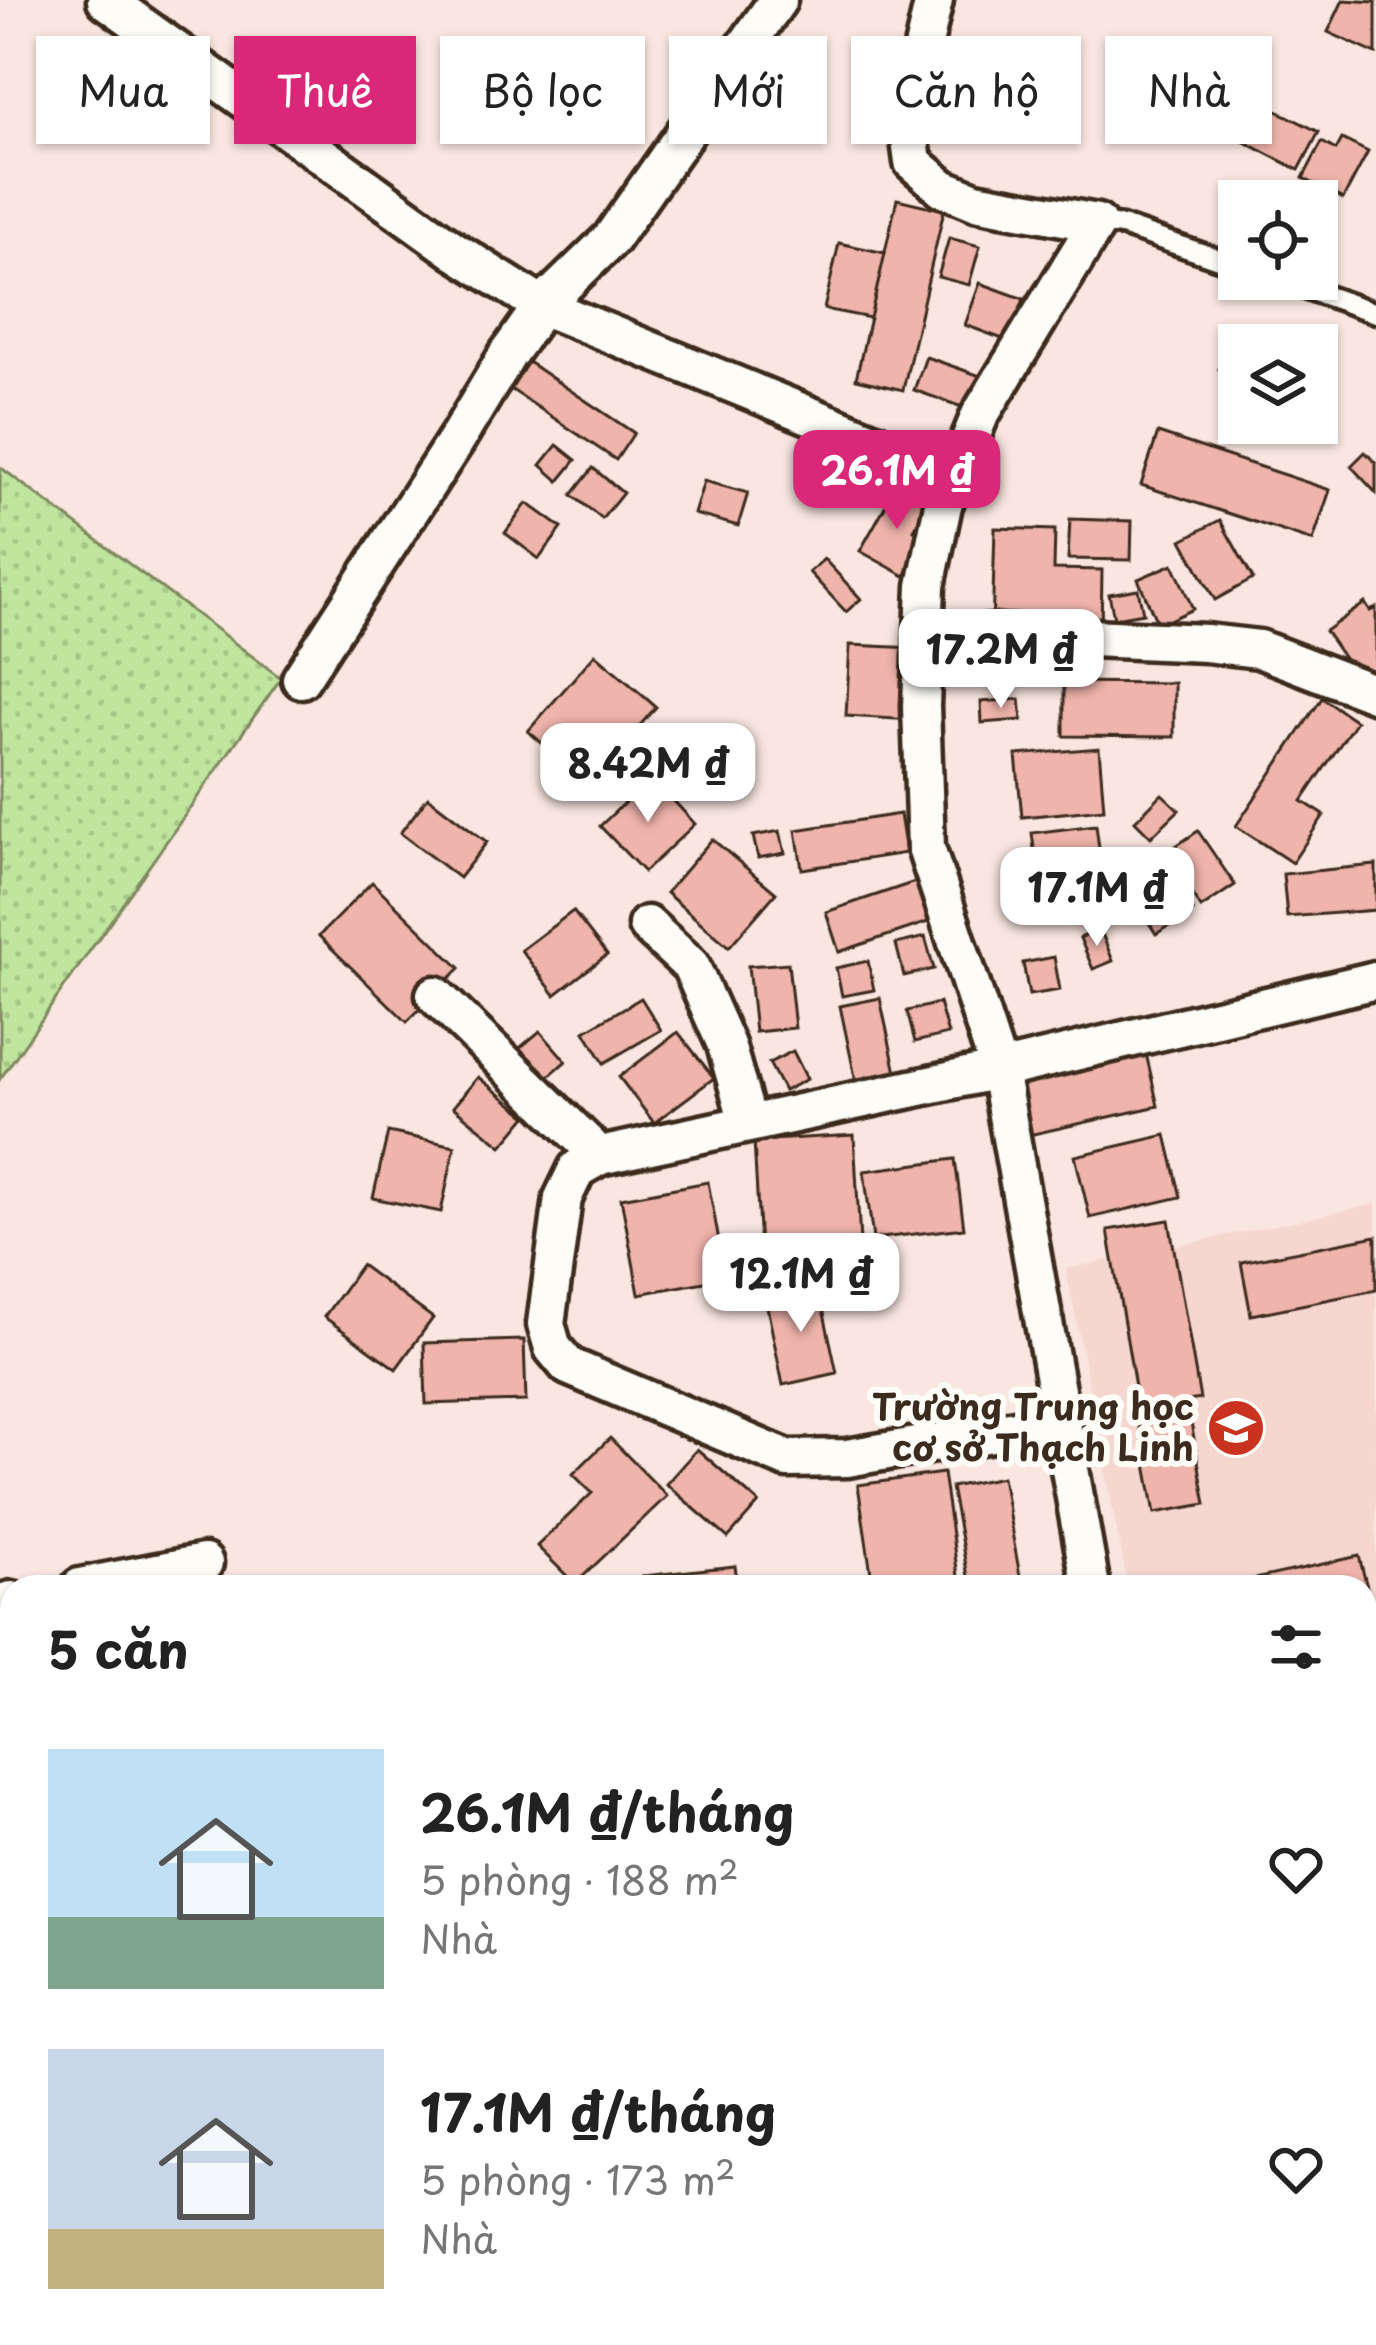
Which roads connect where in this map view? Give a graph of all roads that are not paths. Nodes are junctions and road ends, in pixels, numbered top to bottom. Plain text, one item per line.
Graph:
1 (106, 0) edge
2 (778, 0) edge
3 (934, 0) edge
4 (1097, 223) junction
5 (1218, 259) edge
6 (1338, 300) edge
7 (542, 306) junction
8 (1376, 313) edge
9 (958, 476) junction
10 (924, 638) junction
11 (301, 679) dead end
12 (1376, 694) edge
13 (647, 925) dead end
14 (1376, 980) edge
15 (435, 995) dead end
16 (999, 1070) junction
17 (748, 1122) junction
18 (600, 1156) junction
19 (1062, 1421) junction
20 (204, 1563) dead end
21 (142, 1575) edge
22 (1089, 1575) edge

1 - 7 street
2 - 7 street
3 - 4 street
4 - 5 lane
4 - 9 street
6 - 8 lane
7 - 9 street
7 - 11 street
9 - 10 street
10 - 12 street
10 - 16 street
13 - 17 street
14 - 16 street
15 - 18 street
16 - 17 street
16 - 19 street
17 - 18 street
18 - 19 street
19 - 22 street
20 - 21 street

